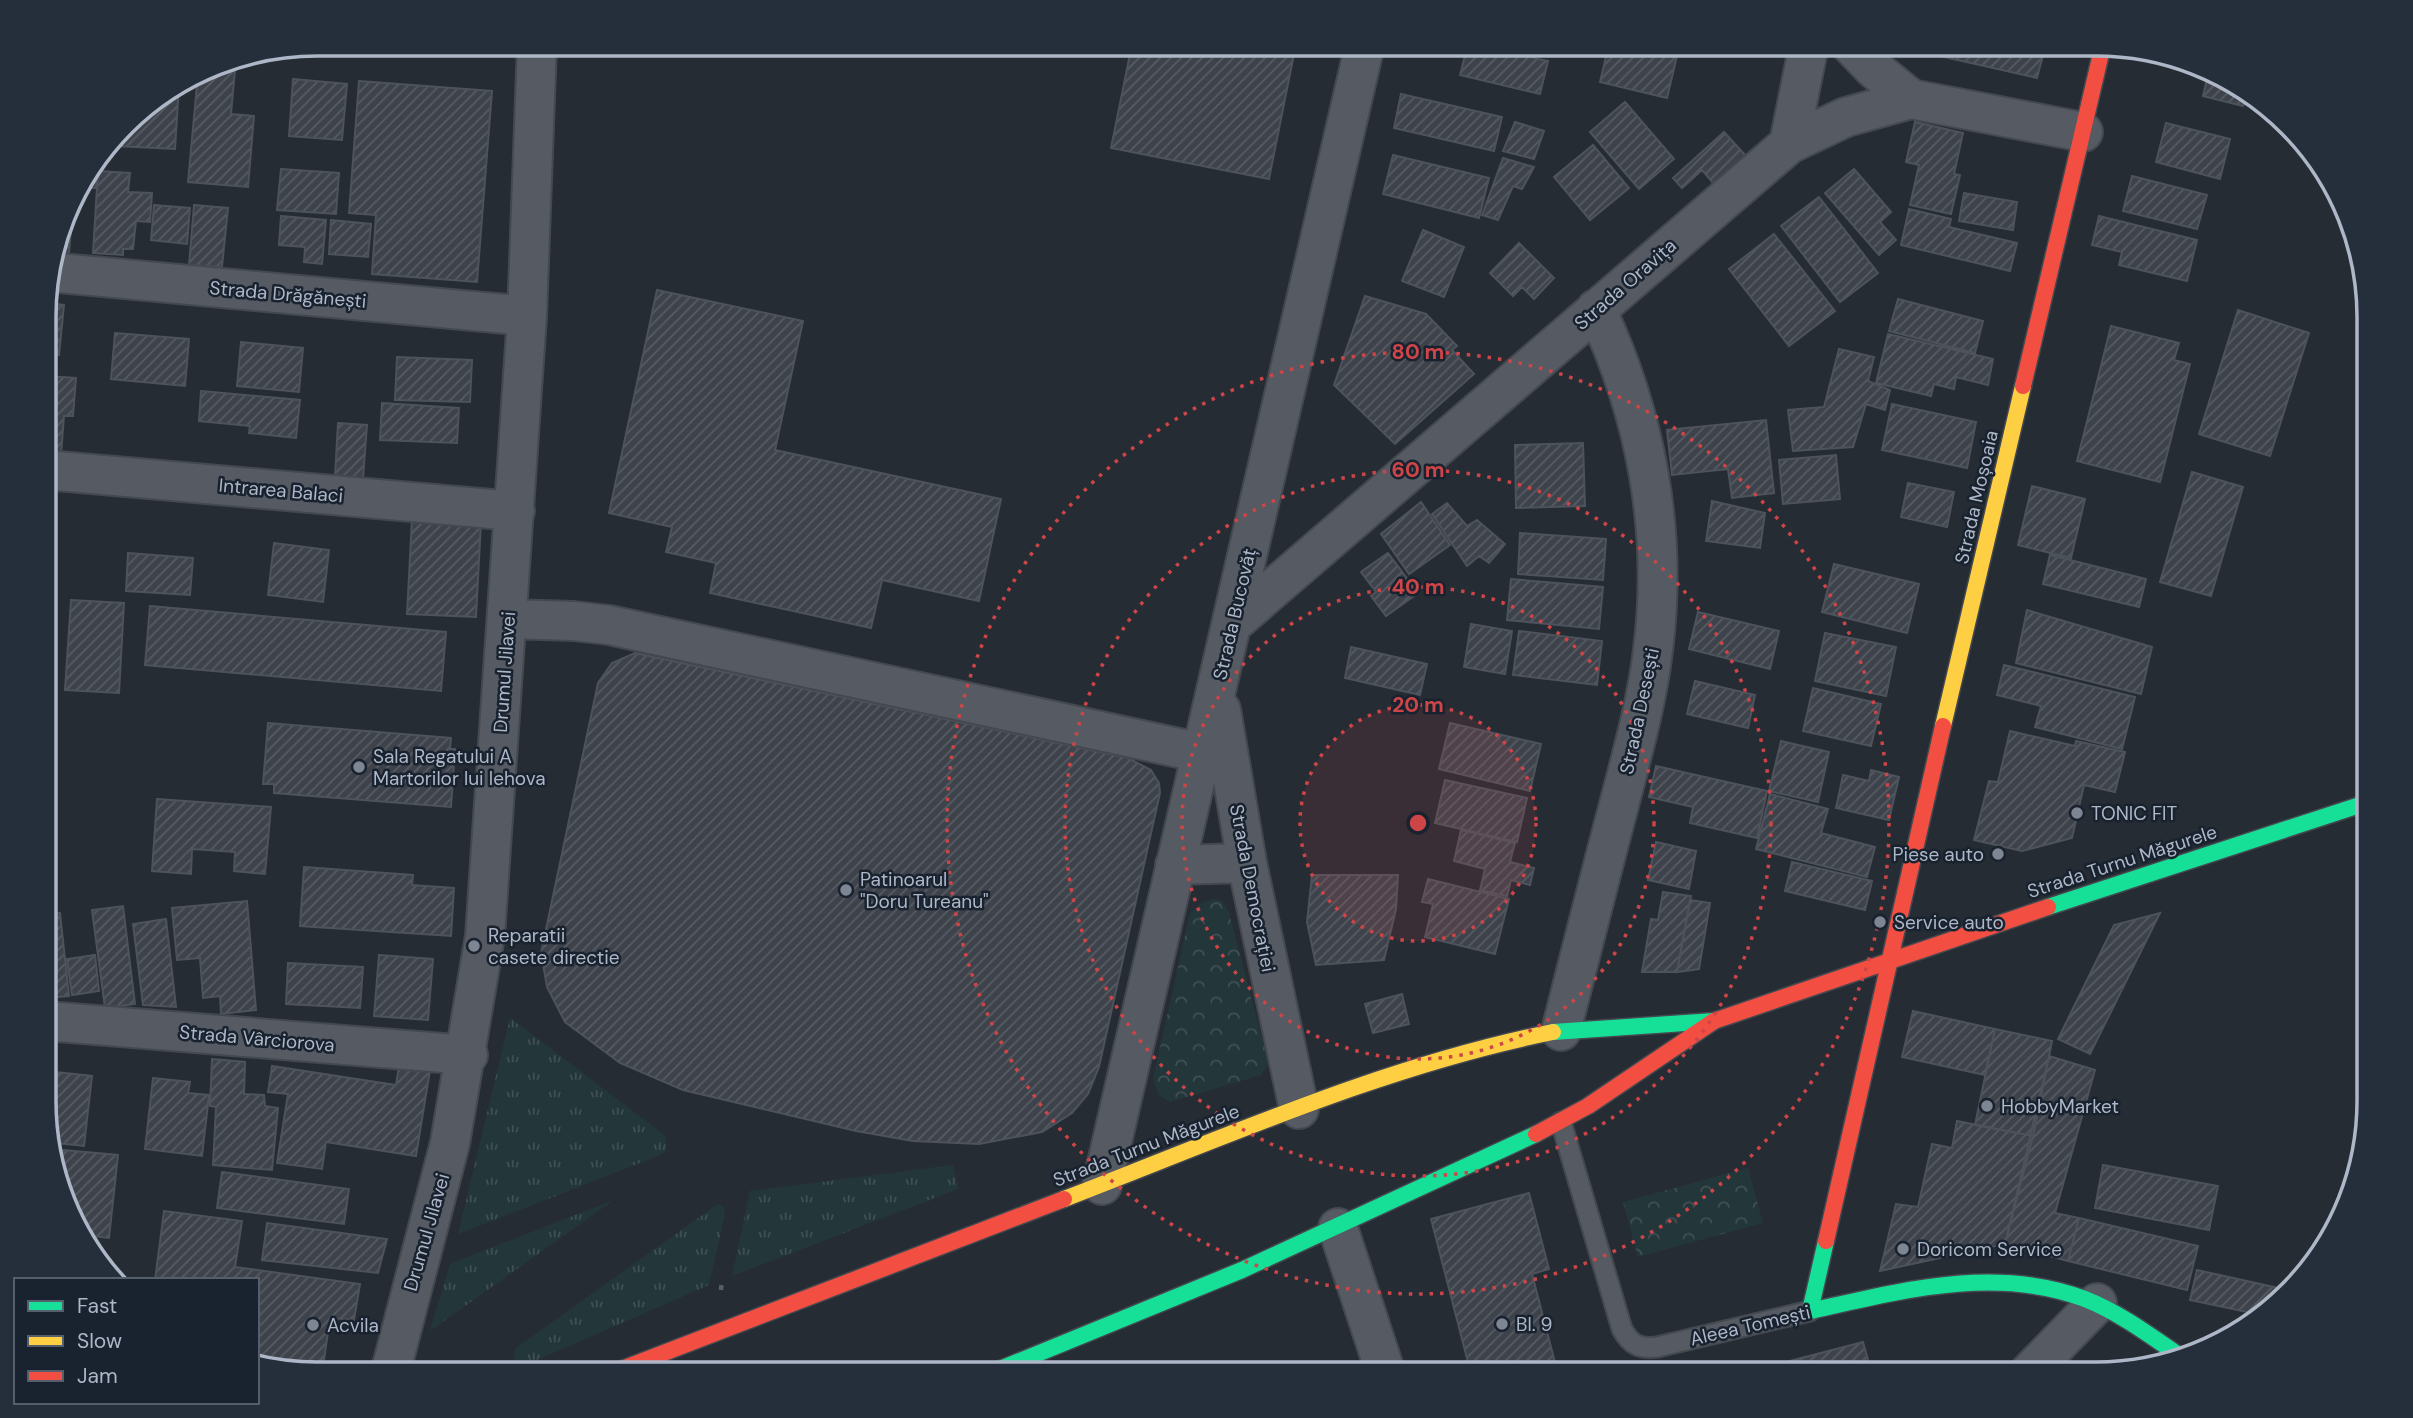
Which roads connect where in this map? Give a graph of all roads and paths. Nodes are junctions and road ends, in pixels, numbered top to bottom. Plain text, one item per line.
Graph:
1 (537, 56) edge
2 (1362, 56) edge
3 (1806, 56) edge
4 (1862, 56) edge
5 (2100, 56) edge
6 (1912, 99) junction
7 (2083, 132) junction
8 (1788, 144) junction
9 (60, 273) edge
10 (1596, 309) junction
11 (527, 316) junction
12 (56, 472) edge
13 (515, 510) junction
14 (508, 619) junction
15 (1231, 625) junction
16 (1222, 666) junction
17 (1202, 753) junction
18 (2357, 806) edge
19 (1247, 863) junction
20 (1175, 865) junction
21 (1889, 959) junction
22 (1714, 1021) junction
23 (56, 1022) edge
24 (1561, 1031) junction
25 (468, 1055) junction
26 (1299, 1109) junction
27 (1561, 1122) junction
28 (1102, 1185) junction
29 (1338, 1228) junction
30 (2097, 1303) junction
31 (1810, 1311) junction
32 (2172, 1350) edge
33 (392, 1362) edge
34 (640, 1362) edge
35 (1017, 1362) edge
36 (1383, 1362) edge
37 (2040, 1362) edge

1 - 11 street, Drumul Jilavei
2 - 15 street, Strada Bucovăț
3 - 8 street
4 - 6 street
5 - 7 main road, Strada Moșoaia
6 - 7 street, Strada Oravița
6 - 8 street, Strada Oravița
7 - 21 main road, Strada Moșoaia
8 - 10 street, Strada Oravița
9 - 11 street, Strada Drăgănești
10 - 15 street, Strada Oravița
10 - 24 street, Strada Desești
11 - 13 street, Drumul Jilavei
12 - 13 street, Intrarea Balaci
13 - 14 street, Drumul Jilavei
14 - 17 street
14 - 25 street, Drumul Jilavei
15 - 16 street, Strada Bucovăț
16 - 17 street, Strada Bucovăț
16 - 19 street, Strada Democrației
17 - 20 street, Strada Bucovăț
18 - 21 main road, Strada Turnu Măgurele
19 - 20 street
19 - 26 street, Strada Democrației
20 - 28 street, Strada Bucovăț
21 - 22 main road, Strada Turnu Măgurele
21 - 31 main road
22 - 24 main road, Strada Turnu Măgurele
22 - 27 main road, Strada Turnu Măgurele
23 - 25 street, Strada Vârciorova
24 - 26 main road, Strada Turnu Măgurele
25 - 33 street, Drumul Jilavei
26 - 28 main road, Strada Turnu Măgurele
27 - 29 main road, Strada Turnu Măgurele
27 - 31 lane, Aleea Tomești
28 - 34 main road, Strada Turnu Măgurele
29 - 35 main road, Strada Turnu Măgurele
29 - 36 street
30 - 31 main road, Aleea Tomești
30 - 32 main road, Aleea Tomești
30 - 37 street

